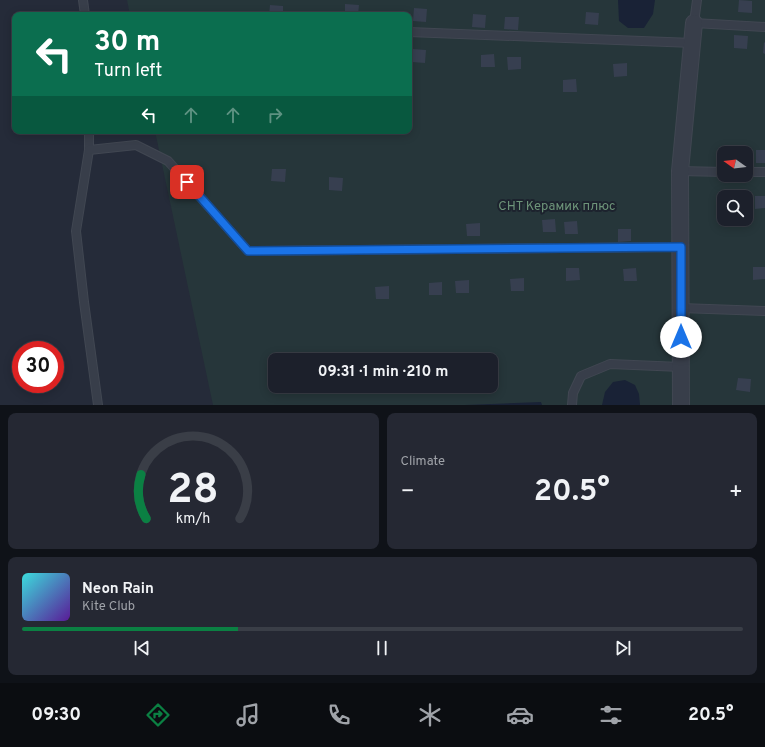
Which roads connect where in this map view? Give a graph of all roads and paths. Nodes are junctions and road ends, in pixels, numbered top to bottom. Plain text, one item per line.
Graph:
1 (83, 0) edge
2 (697, 0) edge
3 (85, 12) edge
4 (694, 23) junction
5 (765, 27) edge
6 (412, 32) edge
7 (693, 43) junction
8 (89, 134) edge
9 (89, 150) junction
10 (680, 171) junction
11 (717, 172) edge
12 (753, 172) edge
13 (765, 172) edge
14 (681, 247) junction
15 (681, 308) junction
16 (765, 311) edge
17 (681, 367) junction
18 (98, 405) edge
19 (572, 405) edge
20 (681, 405) edge

1 - 3 lane
2 - 4 lane
4 - 5 lane
4 - 7 street
6 - 7 lane
7 - 10 street
8 - 9 lane
9 - 14 lane
9 - 18 lane
10 - 11 lane
10 - 14 street
12 - 13 lane
14 - 15 street
15 - 16 lane
15 - 17 street
17 - 19 lane
17 - 20 street

